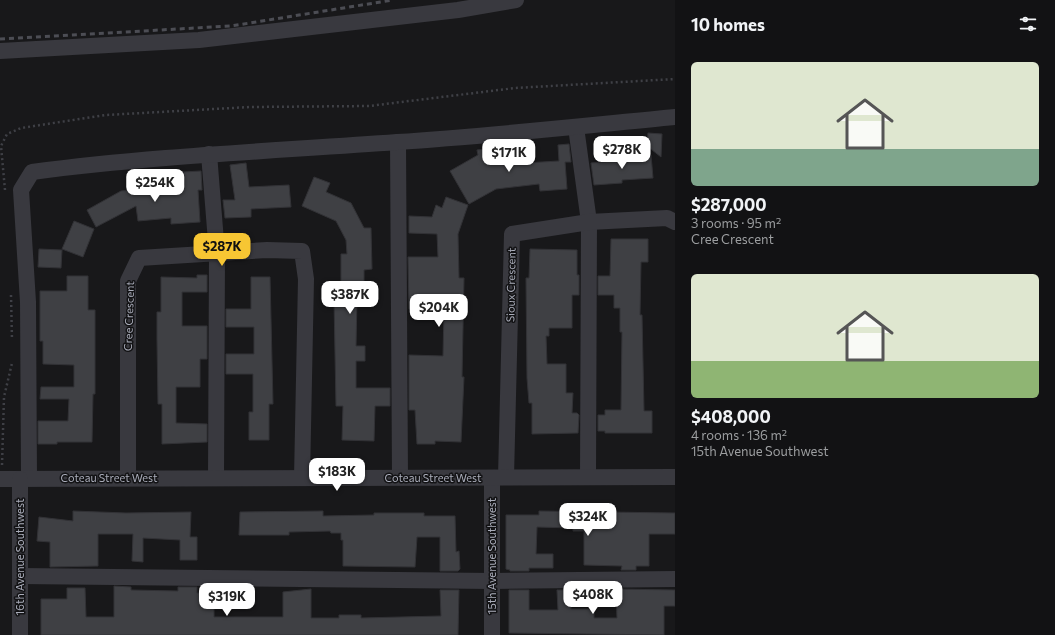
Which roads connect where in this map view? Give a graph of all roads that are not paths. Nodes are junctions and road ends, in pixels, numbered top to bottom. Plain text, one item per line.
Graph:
1 (516, 0) edge
2 (0, 51) edge
3 (675, 117) edge
4 (576, 127) junction
5 (398, 142) junction
6 (209, 154) junction
7 (589, 222) junction
8 (675, 222) edge
9 (217, 254) junction
10 (400, 477) junction
11 (499, 477) junction
12 (588, 477) junction
13 (675, 477) edge
14 (24, 478) junction
15 (128, 478) junction
16 (216, 478) junction
17 (302, 478) junction
18 (0, 479) edge
19 (20, 576) junction
20 (675, 579) edge
21 (492, 581) junction
22 (20, 635) edge
23 (492, 635) edge

1 - 2 street
3 - 4 street
4 - 5 street
4 - 7 street
5 - 6 street
5 - 10 street
6 - 9 street
6 - 14 street, 16th Avenue Southwest
7 - 8 street, Sioux Crescent
7 - 11 street, Sioux Crescent
7 - 12 street
9 - 15 street, Cree Crescent
9 - 16 street
9 - 17 street, Cree Crescent
10 - 11 street, Coteau Street West
10 - 17 street, Coteau Street West
11 - 12 street, Coteau Street West
11 - 21 street, 15th Avenue Southwest
12 - 13 street, Coteau Street West
14 - 15 street, Coteau Street West
14 - 18 street, Coteau Street West
14 - 19 street, 16th Avenue Southwest
15 - 16 street, Coteau Street West
16 - 17 street, Coteau Street West
19 - 21 street
19 - 22 street, 16th Avenue Southwest
20 - 21 street
21 - 23 street, 15th Avenue Southwest

